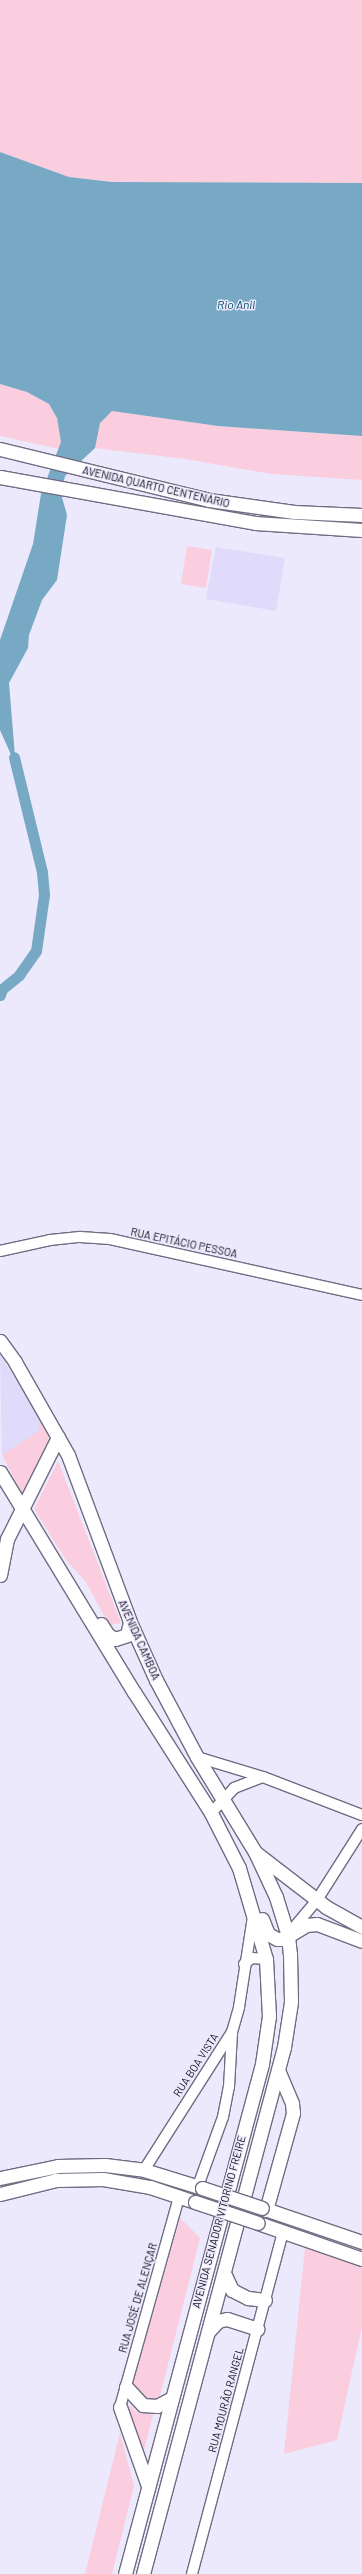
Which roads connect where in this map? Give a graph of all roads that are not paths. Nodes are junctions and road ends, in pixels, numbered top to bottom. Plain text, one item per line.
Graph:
1 (0, 449) edge
2 (0, 477) edge
3 (362, 515) edge
4 (362, 530) edge
5 (0, 1251) edge
6 (362, 1295) edge
7 (0, 1340) edge
8 (58, 1437) junction
9 (0, 1472) edge
10 (22, 1510) junction
11 (0, 1575) edge
12 (67, 1580) junction
13 (130, 1622) junction
14 (197, 1757) junction
15 (263, 1777) junction
16 (223, 1798) junction
17 (211, 1813) junction
18 (362, 1815) edge
19 (362, 1829) edge
20 (255, 1852) junction
21 (239, 1868) junction
22 (317, 1900) junction
23 (254, 1914) junction
24 (362, 1927) edge
25 (288, 1936) junction
26 (362, 1941) edge
27 (266, 1959) junction
28 (244, 1964) junction
29 (232, 2032) junction
30 (278, 2070) junction
31 (144, 2170) junction
32 (0, 2178) edge
33 (200, 2187) junction
34 (0, 2194) edge
35 (179, 2197) junction
36 (264, 2209) junction
37 (283, 2232) junction
38 (362, 2242) edge
39 (362, 2259) edge
40 (224, 2273) junction
41 (265, 2300) junction
42 (257, 2329) junction
43 (208, 2332) junction
44 (126, 2387) junction
45 (172, 2398) junction
46 (120, 2407) joint
47 (148, 2486) junction
48 (125, 2574) edge
49 (143, 2574) edge
50 (192, 2574) edge

1 - 3 main road, AVENIDA QUARTO CENTENÁRIO
2 - 4 main road, AVENIDA QUARTO CENTENÁRIO
5 - 6 street, RUA EPITÁCIO PESSOA
7 - 8 main road, AVENIDA CAMBOA
8 - 10 main road
8 - 13 main road, AVENIDA CAMBOA
9 - 10 main road
10 - 11 main road
10 - 12 main road
12 - 13 main road
12 - 17 main road
13 - 14 main road, AVENIDA CAMBOA
14 - 15 street
14 - 16 main road, AVENIDA CAMBOA
15 - 16 street
15 - 18 street
16 - 17 street
16 - 20 main road, AVENIDA CAMBOA
17 - 21 main road
19 - 22 street
20 - 22 main road
20 - 25 main road, AVENIDA CAMBOA
21 - 23 main road, AVENIDA SENADOR VITORINO FREIRE
21 - 25 main road
22 - 24 main road
22 - 25 street
23 - 27 main road, AVENIDA SENADOR VITORINO FREIRE
23 - 28 street, RUA BOA VISTA
25 - 26 main road
25 - 30 main road, AVENIDA SENADOR VITORINO FREIRE
27 - 28 street
27 - 45 main road, AVENIDA SENADOR VITORINO FREIRE
28 - 29 street, RUA BOA VISTA
29 - 31 street, RUA BOA VISTA
29 - 33 street
30 - 36 main road
30 - 40 main road, AVENIDA SENADOR VITORINO FREIRE
31 - 32 main road
31 - 33 main road
33 - 36 main road, bridge
34 - 35 main road
35 - 37 main road, bridge
35 - 44 street, RUA JOSÉ DE ALENÇAR
36 - 38 main road
37 - 39 main road
37 - 41 street, RUA MOURÃO RANGEL
40 - 41 main road
40 - 43 main road, AVENIDA SENADOR VITORINO FREIRE
41 - 42 street, RUA MOURÃO RANGEL
42 - 43 main road
42 - 50 street, RUA MOURÃO RANGEL
43 - 49 main road, AVENIDA SENADOR VITORINO FREIRE
44 - 45 main road
44 - 46 street, RUA JOSÉ DE ALENÇAR
45 - 47 main road, AVENIDA SENADOR VITORINO FREIRE
46 - 47 main road
47 - 48 main road, AVENIDA SENADOR VITORINO FREIRE

